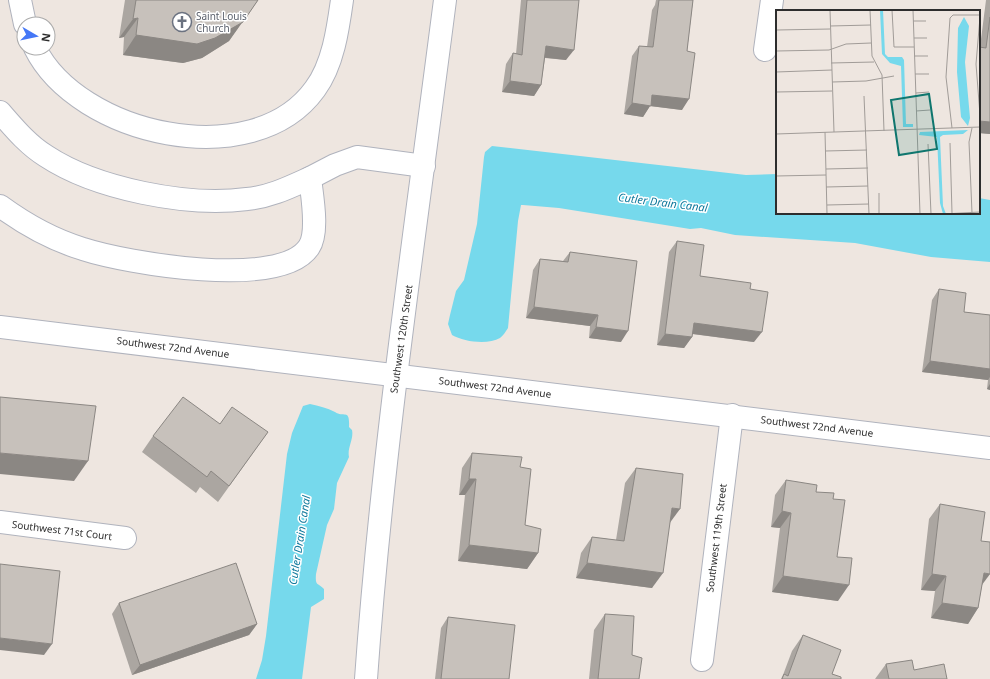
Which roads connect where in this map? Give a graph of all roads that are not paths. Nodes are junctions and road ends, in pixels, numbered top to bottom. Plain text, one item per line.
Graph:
1 (20, 0) edge
2 (342, 0) edge
3 (446, 0) edge
4 (772, 0) edge
5 (23, 16) edge
6 (765, 50) dead end
7 (40, 56) edge
8 (0, 112) edge
9 (424, 166) junction
10 (310, 178) junction
11 (0, 206) edge
12 (0, 326) edge
13 (396, 375) junction
14 (732, 415) junction
15 (990, 448) edge
16 (0, 522) edge
17 (125, 538) dead end
18 (702, 660) dead end
19 (366, 679) edge

1 - 5 street
2 - 7 street
3 - 9 street, Southwest 120th Street
4 - 6 street
8 - 10 street
9 - 10 street
9 - 13 street, Southwest 120th Street
10 - 11 street
12 - 13 street, Southwest 72nd Avenue
13 - 14 street, Southwest 72nd Avenue
13 - 19 street, Southwest 120th Street
14 - 15 street, Southwest 72nd Avenue
14 - 18 street, Southwest 119th Street
16 - 17 street, Southwest 71st Court

